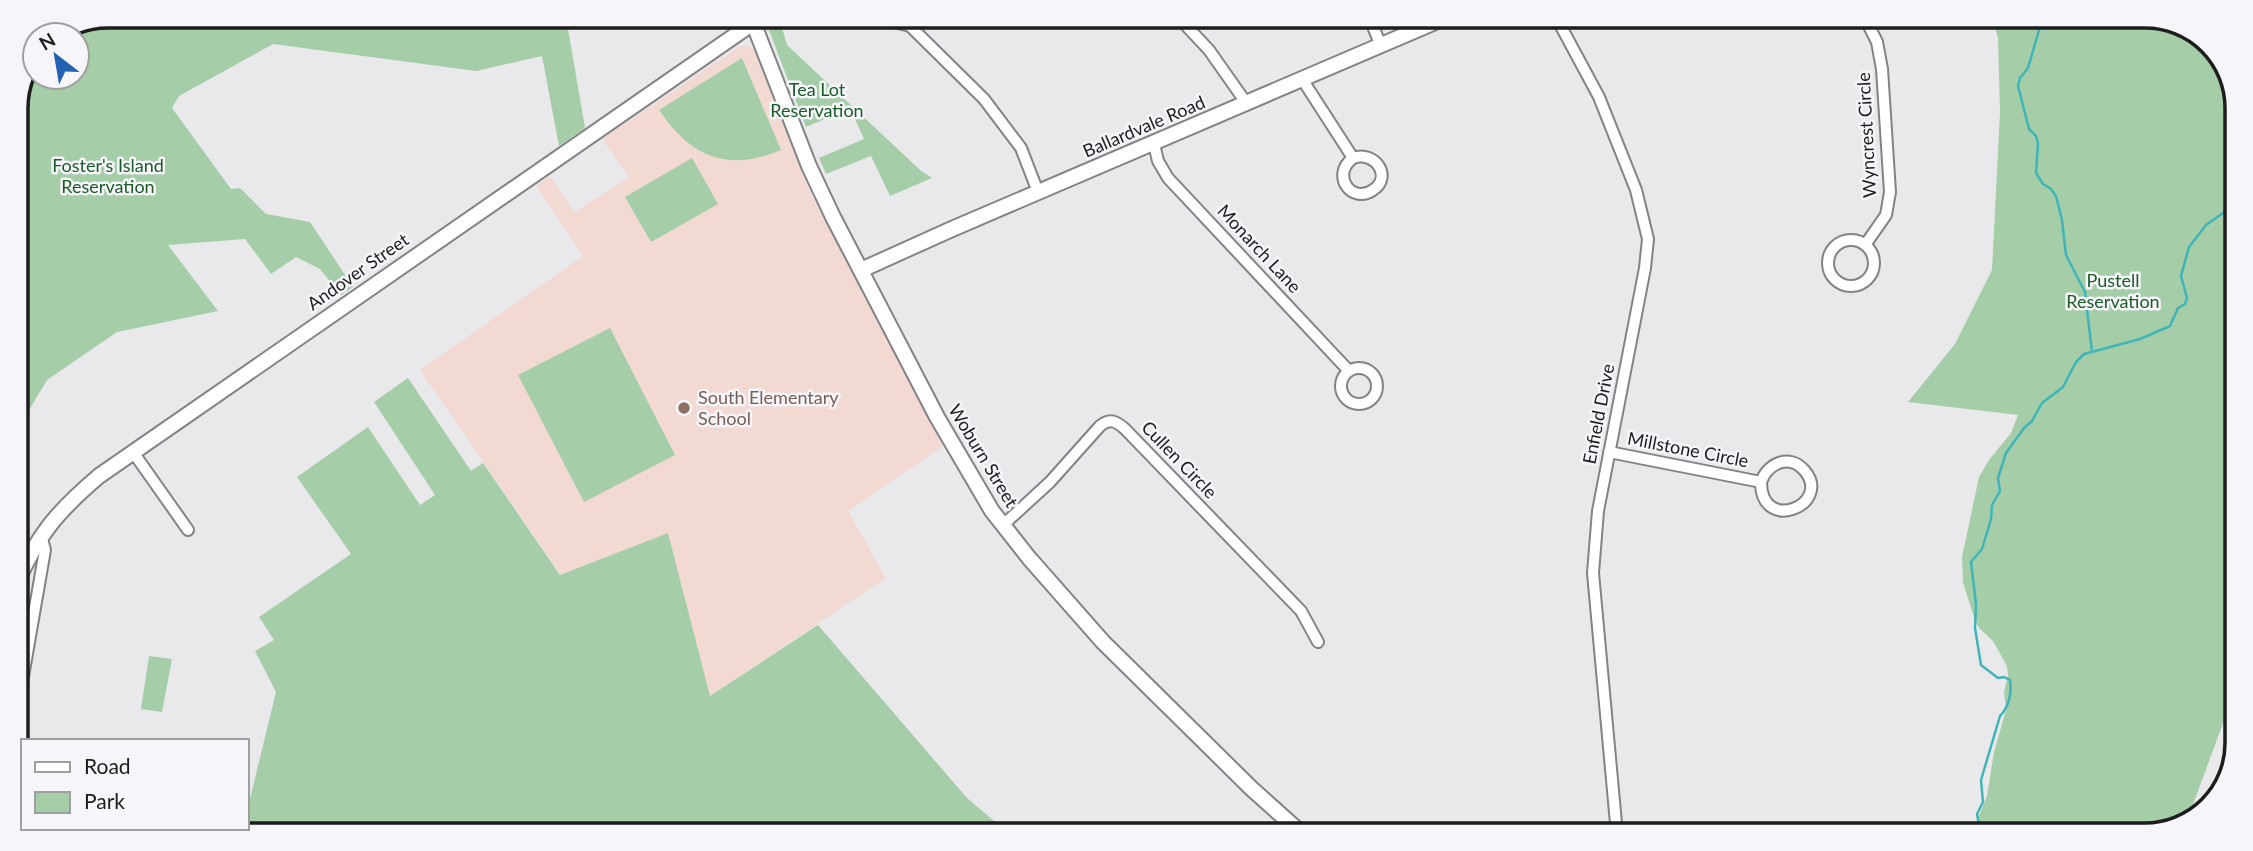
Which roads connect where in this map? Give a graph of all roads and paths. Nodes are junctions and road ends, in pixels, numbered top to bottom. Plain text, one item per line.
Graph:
1 (741, 28) edge
2 (755, 28) edge
3 (915, 28) edge
4 (1188, 28) edge
5 (1374, 28) edge
6 (1422, 28) edge
7 (1562, 28) edge
8 (1870, 28) edge
9 (1381, 46) junction
10 (1302, 79) junction
11 (1247, 103) junction
12 (1154, 144) junction
13 (1353, 158) dead end
14 (1038, 192) junction
15 (1865, 245) junction
16 (861, 270) junction
17 (1349, 371) dead end
18 (133, 452) junction
19 (1609, 452) junction
20 (1761, 482) junction
21 (1002, 526) junction
22 (188, 530) dead end
23 (41, 535) junction
24 (28, 560) edge
25 (1318, 642) dead end
26 (28, 648) edge
27 (1290, 823) edge
28 (1616, 823) edge

1 - 18 street, Andover Street
2 - 16 street, Woburn Street
3 - 14 street
4 - 11 street
5 - 9 street
6 - 9 street, Ballardvale Road
7 - 19 street, Enfield Drive
8 - 15 street, Wyncrest Circle
9 - 10 street, Ballardvale Road
10 - 11 street, Ballardvale Road
10 - 13 street
11 - 12 street, Ballardvale Road
12 - 14 street, Ballardvale Road
12 - 17 street, Monarch Lane
14 - 16 street, Ballardvale Road
15 - 15 street
16 - 21 street, Woburn Street
18 - 22 street
18 - 23 street, Andover Street
19 - 20 street, Millstone Circle
19 - 28 street, Enfield Drive
20 - 20 street, Millstone Circle
21 - 25 street, Cullen Circle
21 - 27 street, Woburn Street
23 - 24 street, Andover Street
23 - 26 street

